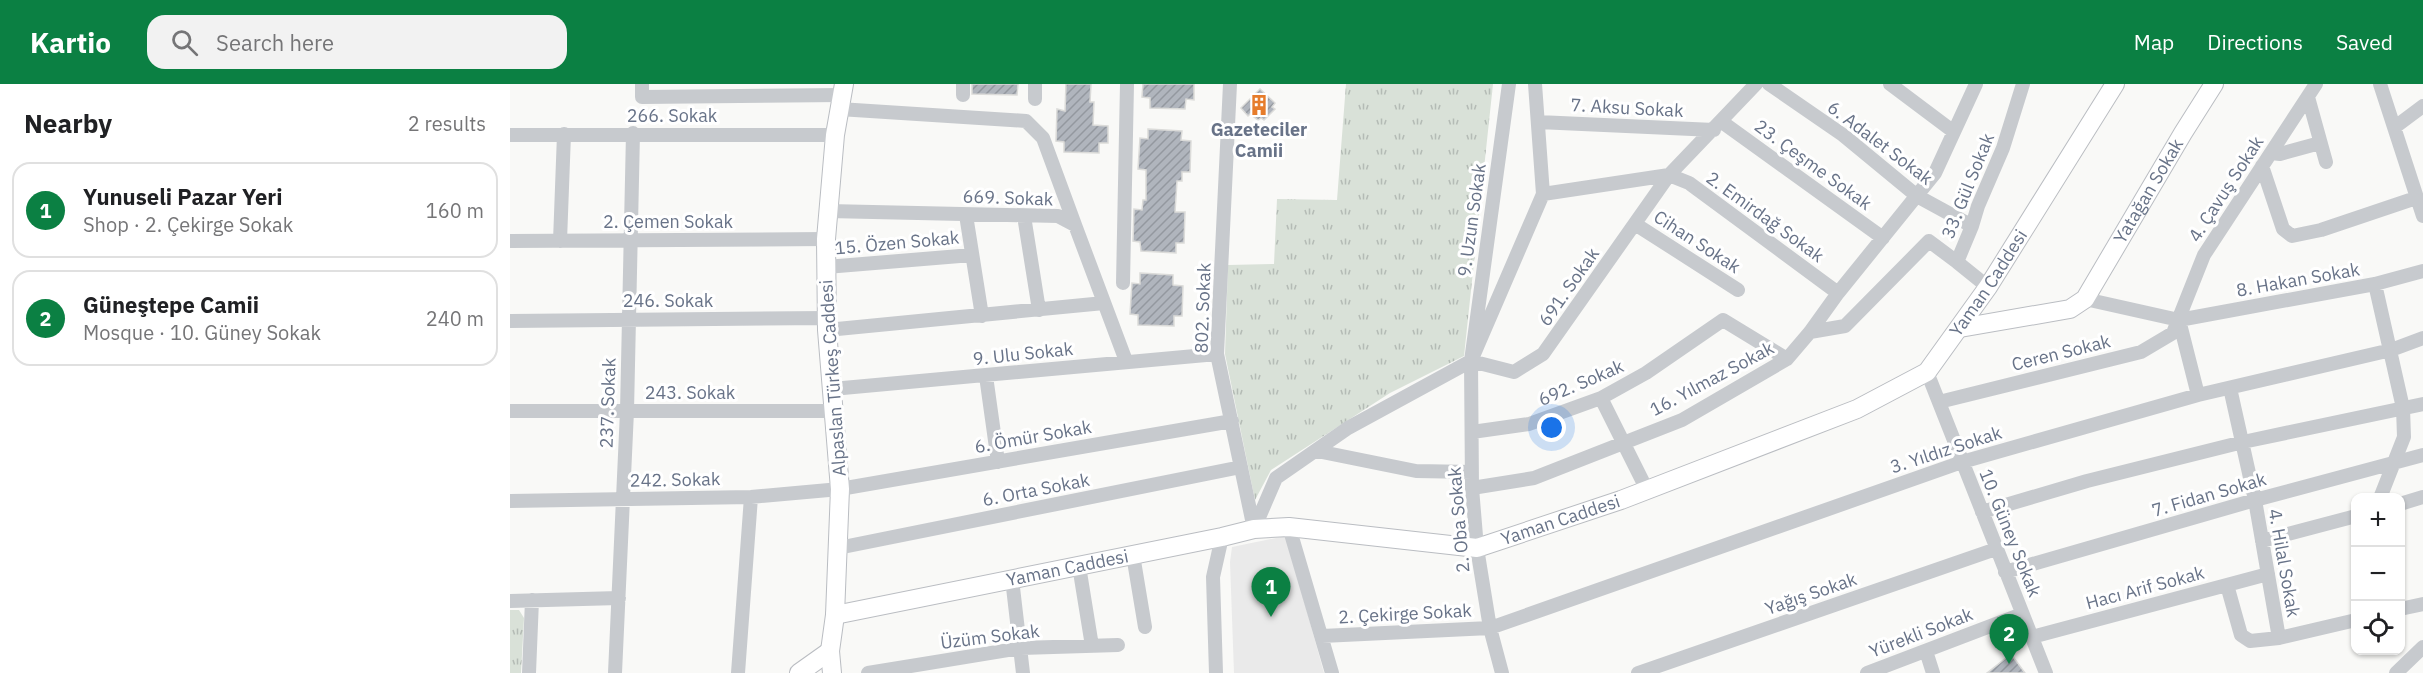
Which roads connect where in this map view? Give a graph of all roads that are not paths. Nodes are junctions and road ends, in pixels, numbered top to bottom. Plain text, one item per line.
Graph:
1 (1035, 84) edge
2 (1127, 84) edge
3 (1230, 84) edge
4 (1509, 84) edge
5 (1535, 84) edge
6 (1756, 84) edge
7 (1769, 84) edge
8 (1890, 84) edge
9 (1976, 84) edge
10 (2023, 84) edge
11 (2115, 84) edge
12 (2214, 84) edge
13 (2316, 84) edge
14 (2380, 84) edge
15 (642, 91) edge
16 (842, 96) edge
17 (2308, 96) junction
18 (1035, 99) dead end
19 (2423, 106) edge
20 (1538, 122) junction
21 (1718, 126) junction
22 (2395, 127) junction
23 (1954, 132) junction
24 (564, 134) junction
25 (633, 134) junction
26 (510, 135) edge
27 (835, 135) junction
28 (2320, 143) junction
29 (2271, 153) junction
30 (2326, 162) dead end
31 (2262, 166) junction
32 (1669, 175) junction
33 (1543, 194) junction
34 (1917, 196) junction
35 (2416, 198) junction
36 (828, 211) junction
37 (966, 215) junction
38 (1024, 216) junction
39 (2423, 216) edge
40 (1635, 224) junction
41 (1075, 225) junction
42 (1972, 226) junction
43 (1883, 238) junction
44 (826, 239) junction
45 (631, 240) junction
46 (510, 241) edge
47 (560, 241) junction
48 (972, 255) junction
49 (1957, 262) junction
50 (826, 267) junction
51 (2423, 271) edge
52 (1123, 283) dead end
53 (2375, 284) junction
54 (1988, 287) junction
55 (1738, 290) dead end
56 (1838, 293) junction
57 (2085, 299) junction
58 (1104, 303) junction
59 (1039, 310) junction
60 (981, 316) junction
61 (629, 319) junction
62 (2179, 320) junction
63 (510, 321) edge
64 (827, 324) junction
65 (1960, 328) junction
66 (1810, 332) junction
67 (2423, 338) edge
68 (2391, 350) junction
69 (1217, 354) junction
70 (1787, 360) junction
71 (1126, 361) junction
72 (1471, 361) junction
73 (1927, 372) junction
74 (986, 376) junction
75 (2230, 388) junction
76 (832, 389) junction
77 (2198, 395) junction
78 (1601, 398) junction
79 (1939, 402) junction
80 (2423, 404) edge
81 (2403, 408) junction
82 (510, 411) edge
83 (627, 411) junction
84 (835, 411) junction
85 (1232, 421) junction
86 (1472, 432) junction
87 (2242, 442) junction
88 (1623, 443) junction
89 (1317, 451) junction
90 (2423, 455) edge
91 (998, 462) junction
92 (1962, 462) junction
93 (2394, 463) junction
94 (1241, 467) junction
95 (1472, 472) junction
96 (1472, 488) junction
97 (840, 489) junction
98 (1647, 490) junction
99 (2382, 493) edge
100 (751, 497) junction
101 (2423, 498) edge
102 (623, 499) junction
103 (2255, 500) junction
104 (510, 501) edge
105 (2405, 503) edge
106 (1982, 512) junction
107 (2351, 517) edge
108 (1289, 527) junction
109 (1254, 529) junction
110 (1222, 537) junction
111 (2262, 541) junction
112 (838, 548) junction
113 (1477, 548) junction
114 (1996, 549) junction
115 (1133, 555) junction
116 (1079, 566) junction
117 (2005, 572) junction
118 (2268, 574) junction
119 (1012, 579) junction
120 (2227, 585) junction
121 (619, 598) junction
122 (532, 600) junction
123 (510, 601) edge
124 (2423, 604) edge
125 (2405, 608) edge
126 (2022, 614) junction
127 (835, 615) junction
128 (2351, 621) edge
129 (1145, 627) dead end
130 (1490, 628) junction
131 (1322, 636) junction
132 (2032, 637) junction
133 (2279, 638) junction
134 (1118, 645) dead end
135 (1092, 646) junction
136 (2423, 647) edge
137 (1021, 648) junction
138 (830, 651) junction
139 (1926, 651) junction
140 (529, 673) edge
141 (615, 673) edge
142 (738, 673) edge
143 (799, 673) edge
144 (832, 673) edge
145 (868, 673) edge
146 (1023, 673) edge
147 (1216, 673) edge
148 (1332, 673) edge
149 (1502, 673) edge
150 (1638, 673) edge
151 (1867, 673) edge
152 (1933, 673) edge
153 (2046, 673) edge
154 (2396, 673) edge

1 - 18 street
2 - 52 street
3 - 69 street, 802. Sokak
4 - 72 street, 9. Uzun Sokak
5 - 20 street
6 - 21 street, 691. Sokak
7 - 34 street, 6. Adalet Sokak
8 - 23 street
9 - 23 street, 16. Yılmaz Sokak
10 - 42 street, 33. Gül Sokak
11 - 54 main road, Yaman Caddesi
12 - 57 main road, Yatağan Sokak
13 - 17 street, 4. Çavuş Sokak
14 - 22 street
15 - 16 street
16 - 27 main road, Alpaslan Türkeş Caddesi
16 - 41 street
17 - 28 street
17 - 29 street, 4. Çavuş Sokak
19 - 22 street
20 - 21 street, 7. Aksu Sokak
20 - 33 street
21 - 32 street, 691. Sokak
21 - 43 street, 23. Çeşme Sokak
22 - 35 street
23 - 34 street, 16. Yılmaz Sokak
24 - 25 street, 266. Sokak
24 - 26 street, 266. Sokak
24 - 47 street
25 - 27 street, 266. Sokak
25 - 45 street, 237. Sokak
27 - 36 main road, Alpaslan Türkeş Caddesi
28 - 29 street
28 - 30 street
29 - 31 street, 4. Çavuş Sokak
31 - 35 street
31 - 62 street, 4. Çavuş Sokak
32 - 33 street
32 - 40 street, 691. Sokak
32 - 56 street, 2. Emirdağ Sokak
33 - 72 street
34 - 42 street, 6. Adalet Sokak
34 - 43 street, 16. Yılmaz Sokak
35 - 39 street
36 - 37 street, 669. Sokak
36 - 44 main road, Alpaslan Türkeş Caddesi
37 - 38 street, 669. Sokak
37 - 48 street, 15. Özen Sokak
38 - 41 street, 669. Sokak
38 - 59 street
40 - 55 street, Cihan Sokak
40 - 72 street, 691. Sokak
41 - 58 street, 669. Sokak
42 - 49 street, 33. Gül Sokak
43 - 56 street, 16. Yılmaz Sokak
44 - 45 street, 2. Çemen Sokak
44 - 50 main road, Alpaslan Türkeş Caddesi
45 - 47 street, 2. Çemen Sokak
45 - 61 street, 237. Sokak
46 - 47 street, 2. Çemen Sokak
48 - 50 street, 15. Özen Sokak
48 - 60 street, 15. Özen Sokak
49 - 54 street, 33. Gül Sokak
49 - 66 street
50 - 64 main road, Alpaslan Türkeş Caddesi
51 - 53 street, 8. Hakan Sokak
53 - 62 street, 8. Hakan Sokak
53 - 68 street
54 - 65 main road, Yaman Caddesi
56 - 66 street, 16. Yılmaz Sokak
57 - 62 street
57 - 65 main road
58 - 59 street, 246. Sokak
58 - 71 street, 669. Sokak
59 - 60 street, 246. Sokak
60 - 64 street, 246. Sokak
61 - 63 street, 246. Sokak
61 - 64 street, 246. Sokak
61 - 83 street, 237. Sokak
62 - 77 street
62 - 79 street, Ceren Sokak
64 - 76 main road, Alpaslan Türkeş Caddesi
65 - 73 main road, Yaman Caddesi
66 - 70 street, 16. Yılmaz Sokak
67 - 68 street, 3. Yıldız Sokak
68 - 75 street, 3. Yıldız Sokak
68 - 81 street
69 - 71 street, 9. Ulu Sokak
69 - 85 street, 802. Sokak
70 - 78 street, 692. Sokak
70 - 88 street, 16. Yılmaz Sokak
71 - 74 street, 9. Ulu Sokak
72 - 86 street, 2. Oba Sokak
72 - 89 street
73 - 79 street, 10. Güney Sokak
73 - 98 main road, Yaman Caddesi
74 - 76 street, 9. Ulu Sokak
74 - 91 street
75 - 77 street, 3. Yıldız Sokak
75 - 87 street, 4. Hilal Sokak
76 - 84 main road, Alpaslan Türkeş Caddesi
77 - 92 street, 3. Yıldız Sokak
78 - 86 street, 692. Sokak
78 - 88 street
79 - 92 street, 10. Güney Sokak
80 - 81 street
81 - 87 street
81 - 93 street
82 - 83 street, 243. Sokak
83 - 84 street, 243. Sokak
83 - 102 street, 237. Sokak
84 - 97 main road, Alpaslan Türkeş Caddesi
85 - 91 street, 6. Ömür Sokak
85 - 94 street, 802. Sokak
86 - 95 street, 2. Oba Sokak
87 - 103 street, 4. Hilal Sokak
87 - 106 street
88 - 96 street, 16. Yılmaz Sokak
88 - 98 street
89 - 95 street
89 - 109 street
90 - 93 street, 7. Fidan Sokak
91 - 97 street, 6. Ömür Sokak
92 - 106 street, 10. Güney Sokak
92 - 130 street, 3. Yıldız Sokak
93 - 99 street
93 - 103 street, 7. Fidan Sokak
94 - 109 street, 802. Sokak
94 - 112 street, 6. Orta Sokak
95 - 96 street, 2. Oba Sokak
96 - 113 street, 2. Oba Sokak
97 - 100 street, 242. Sokak
97 - 112 main road, Alpaslan Türkeş Caddesi
98 - 113 main road, Yaman Caddesi
100 - 102 street, 242. Sokak
100 - 142 street
101 - 105 street
102 - 104 street, 242. Sokak
102 - 121 street, 237. Sokak
103 - 111 street, 4. Hilal Sokak
103 - 117 street, 7. Fidan Sokak
106 - 114 street, 10. Güney Sokak
107 - 111 street
108 - 109 main road, Yaman Caddesi
108 - 113 main road, Yaman Caddesi
108 - 131 street
109 - 110 main road, Yaman Caddesi
110 - 115 main road, Yaman Caddesi
110 - 147 street
111 - 118 street, 4. Hilal Sokak
112 - 127 main road, Alpaslan Türkeş Caddesi
113 - 130 street, 2. Oba Sokak
114 - 117 street, 10. Güney Sokak
114 - 150 street, Yağış Sokak
115 - 116 main road, Yaman Caddesi
115 - 129 street
116 - 119 main road, Yaman Caddesi
116 - 135 street
117 - 126 street, 10. Güney Sokak
118 - 120 street, Hacı Arif Sokak
118 - 133 street, 4. Hilal Sokak
119 - 127 main road, Yaman Caddesi
119 - 137 street
120 - 132 street, Hacı Arif Sokak
120 - 133 street
121 - 122 street
121 - 141 street, 237. Sokak
122 - 123 street
122 - 140 street
124 - 125 street
126 - 132 street, 10. Güney Sokak
126 - 139 street, Yürekli Sokak
127 - 138 main road, Alpaslan Türkeş Caddesi
128 - 133 street
130 - 131 street, 2. Çekirge Sokak
130 - 149 street, 2. Oba Sokak
131 - 148 street
132 - 153 street, 10. Güney Sokak
134 - 135 street, Üzüm Sokak
135 - 137 street, Üzüm Sokak
136 - 154 street
137 - 145 street, Üzüm Sokak
137 - 146 street
138 - 143 main road
138 - 144 main road, Alpaslan Türkeş Caddesi
139 - 151 street, Yürekli Sokak
139 - 152 street

